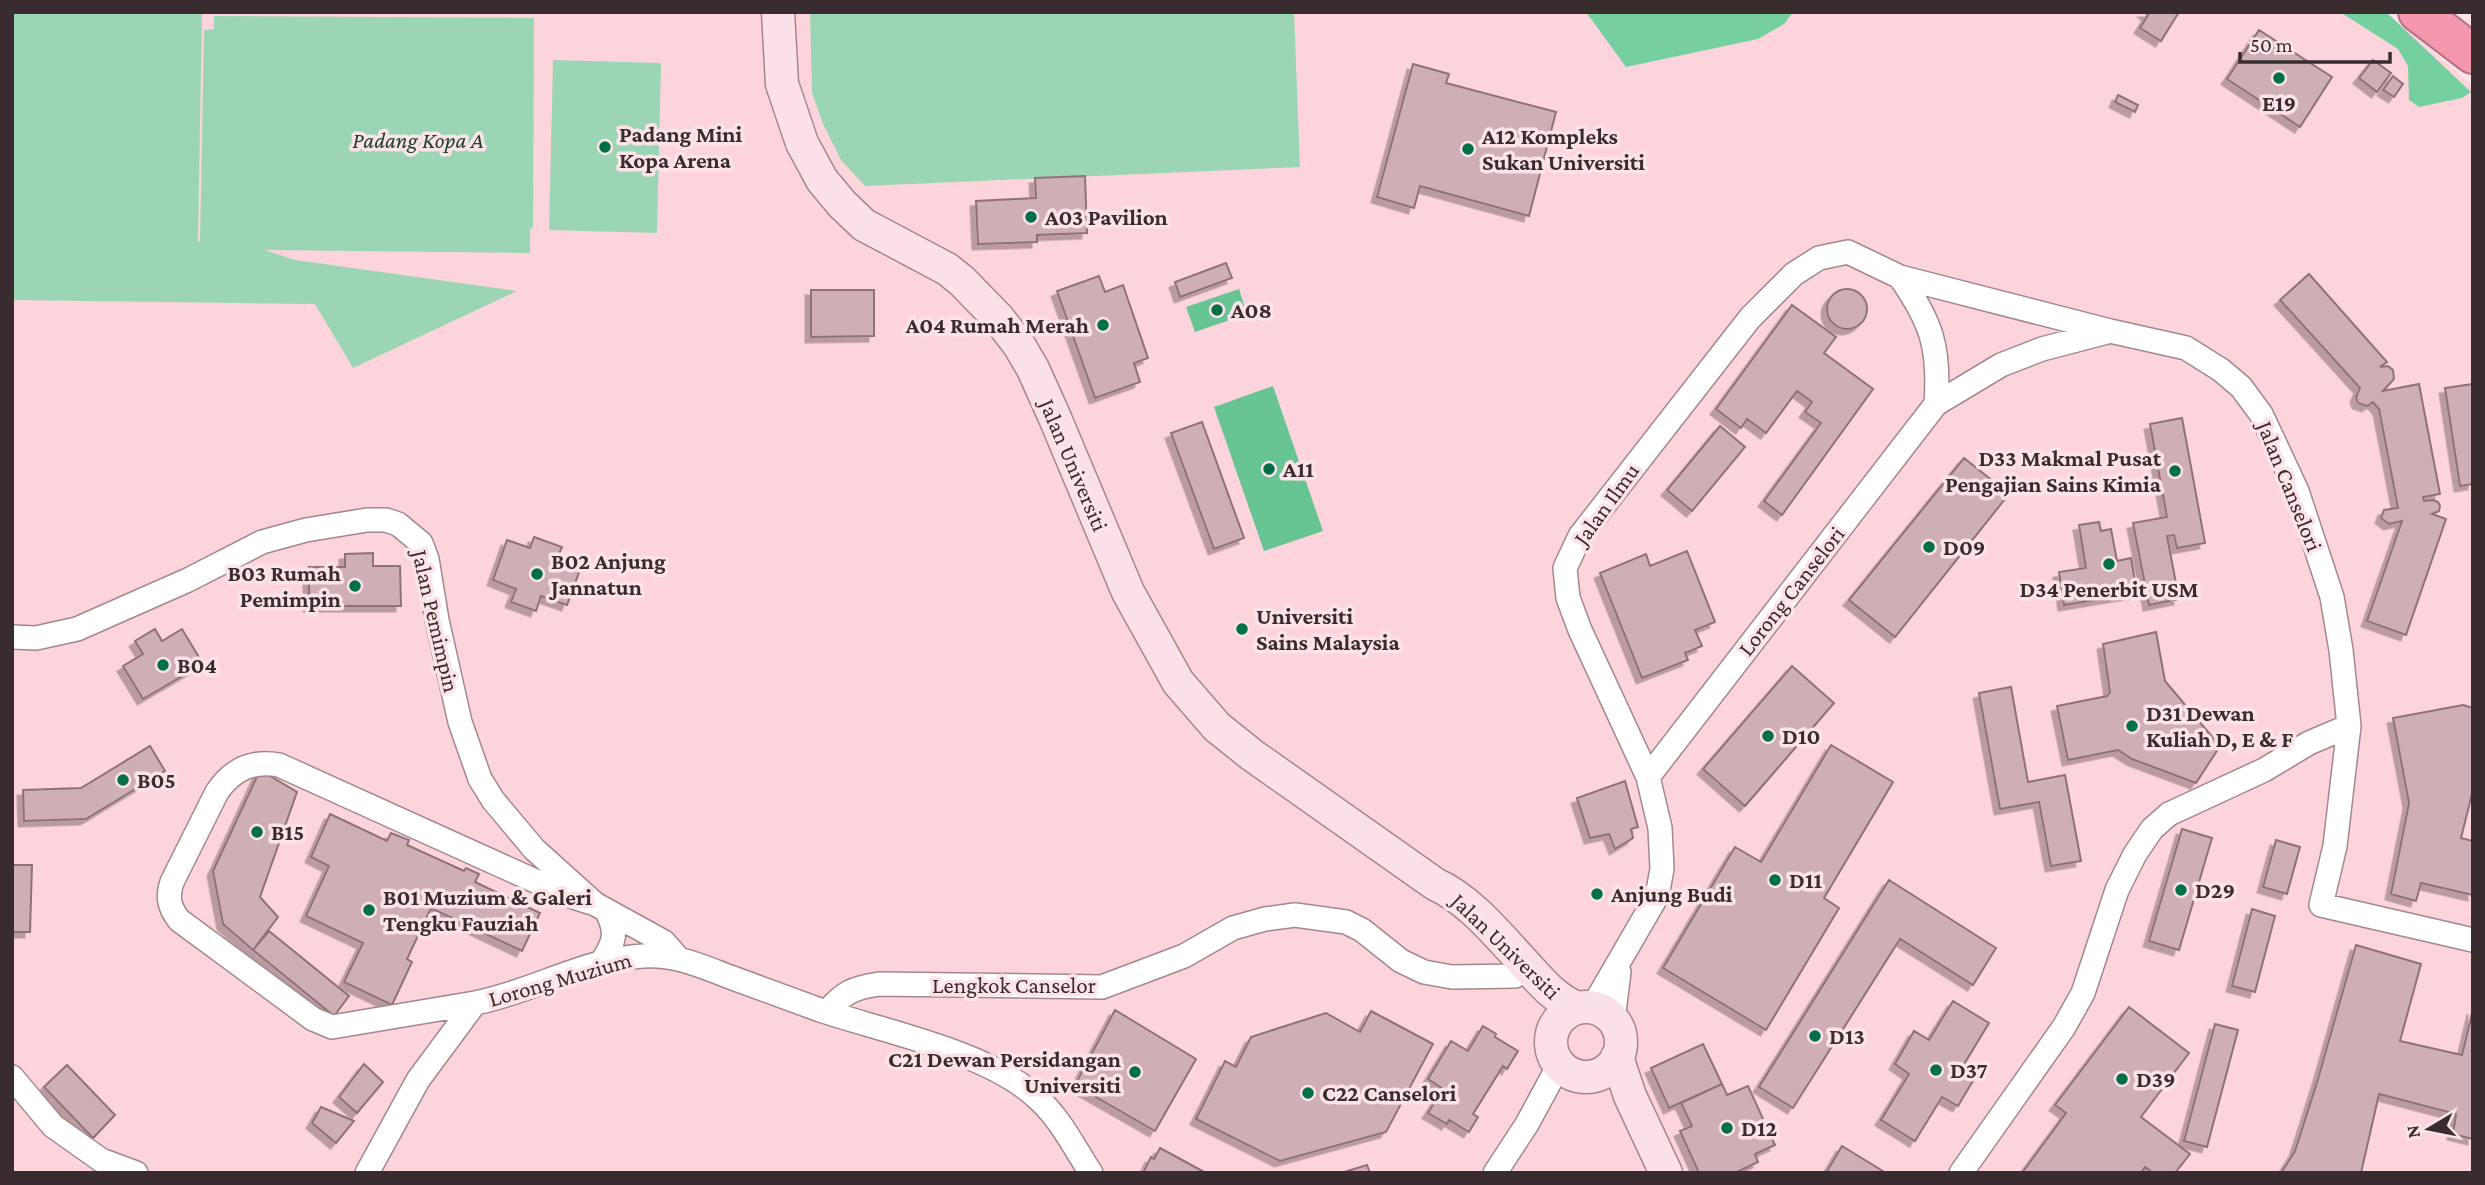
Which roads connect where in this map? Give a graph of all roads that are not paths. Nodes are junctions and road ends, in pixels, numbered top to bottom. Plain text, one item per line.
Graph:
1 (778, 12) edge
2 (2418, 12) edge
3 (2473, 54) edge
4 (1900, 277) junction
5 (2110, 331) junction
6 (1936, 404) junction
7 (12, 637) edge
8 (2349, 726) junction
9 (1648, 778) junction
10 (1435, 884) junction
11 (601, 907) junction
12 (2473, 940) edge
13 (678, 958) junction
14 (601, 963) junction
15 (1515, 976) junction
16 (475, 1003) junction
17 (827, 1012) junction
18 (1594, 1012) junction
19 (1617, 1057) junction
20 (1566, 1059) junction
21 (12, 1077) edge
22 (1076, 1161) edge
23 (136, 1173) edge
24 (367, 1173) edge
25 (1091, 1173) edge
26 (1495, 1173) edge
27 (1644, 1173) edge
28 (1666, 1173) edge
29 (1961, 1173) edge

1 - 10 street, Jalan Universiti
2 - 3 highway
4 - 5 street, Jalan Canselori
4 - 6 street
4 - 9 street, Jalan Ilmu
5 - 6 street, Lorong Canselori
5 - 8 street, Jalan Canselori
6 - 9 street, Lorong Canselori
7 - 11 street, Jalan Pemimpin
8 - 12 street, Jalan Canselori
8 - 29 street
9 - 18 street, Jalan Ilmu
10 - 15 street, Jalan Universiti
10 - 18 street, Jalan Universiti
11 - 13 street, Jalan Pemimpin
11 - 14 street
11 - 16 street
13 - 14 street, Lorong Muzium
13 - 17 street
14 - 16 street, Lorong Muzium
15 - 17 street, Lengkok Canselor
15 - 20 street, Jalan Universiti
16 - 24 street, Lorong Muzium
17 - 22 street
18 - 19 street
18 - 20 street
19 - 20 street
19 - 28 street
20 - 26 street
20 - 27 street, Jalan Universiti
21 - 23 street
22 - 25 street

